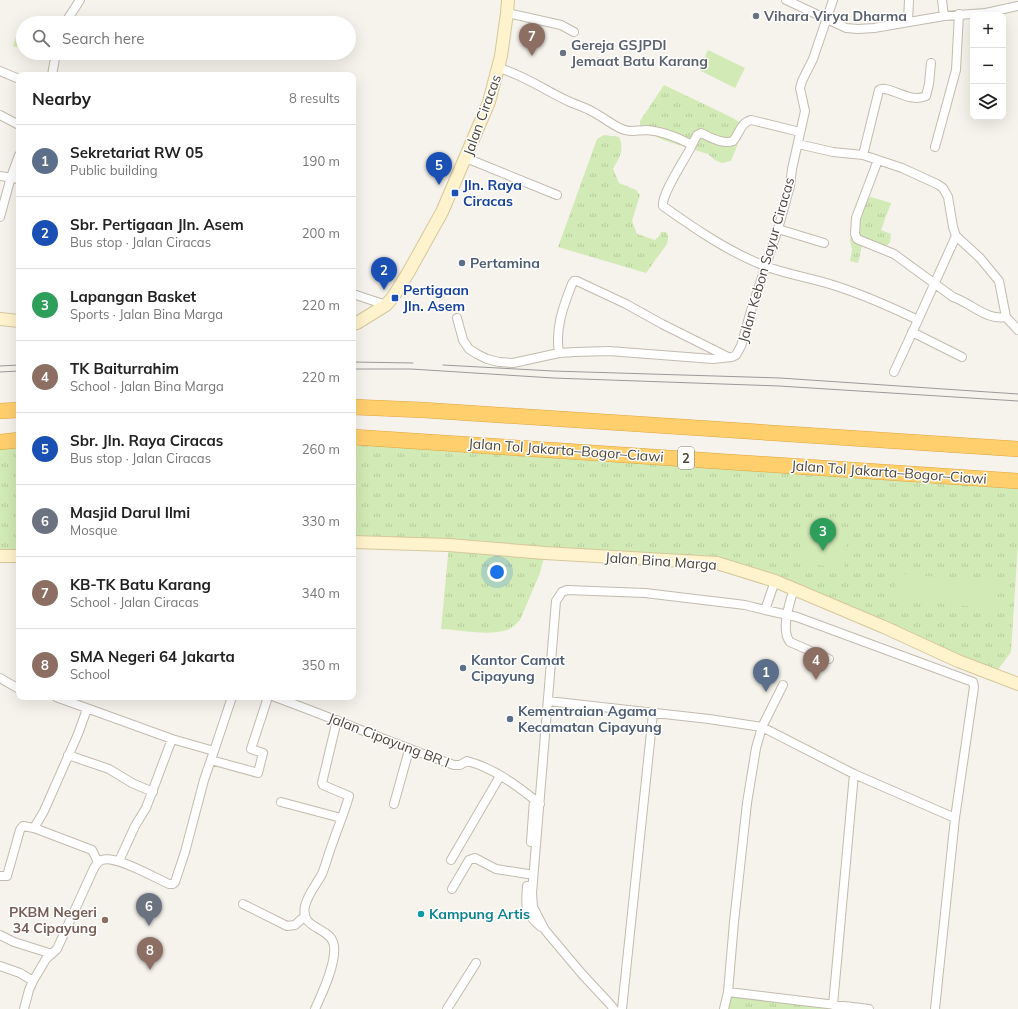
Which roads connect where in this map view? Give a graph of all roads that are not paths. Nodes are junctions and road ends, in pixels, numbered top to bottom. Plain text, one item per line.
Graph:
1 (80, 0) edge
2 (508, 0) edge
3 (786, 0) edge
4 (833, 0) edge
5 (909, 0) edge
6 (942, 0) edge
7 (1018, 6) edge
8 (994, 12) edge
9 (507, 13) junction
10 (959, 14) junction
11 (970, 14) edge
12 (70, 16) edge
13 (944, 16) junction
14 (827, 20) junction
15 (908, 21) junction
16 (574, 32) dead end
17 (55, 60) edge
18 (931, 63) dead end
19 (499, 68) junction
20 (0, 71) edge
21 (53, 72) edge
22 (16, 78) edge
23 (0, 115) edge
24 (16, 123) edge
25 (800, 132) junction
26 (798, 144) junction
27 (692, 145) junction
28 (935, 147) dead end
29 (863, 155) junction
30 (466, 158) junction
31 (878, 160) junction
32 (0, 176) edge
33 (15, 178) edge
34 (557, 195) dead end
35 (0, 217) edge
36 (778, 229) junction
37 (956, 236) junction
38 (824, 243) dead end
39 (766, 266) junction
40 (934, 282) junction
41 (356, 295) edge
42 (386, 305) junction
43 (1006, 317) junction
44 (457, 318) dead end
45 (0, 319) edge
46 (918, 320) junction
47 (16, 321) edge
48 (356, 323) edge
49 (1018, 330) edge
50 (912, 332) junction
51 (559, 353) junction
52 (729, 357) junction
53 (962, 357) dead end
54 (894, 372) dead end
55 (356, 407) edge
56 (16, 410) edge
57 (2, 411) edge
58 (356, 437) edge
59 (1018, 445) edge
60 (995, 447) junction
61 (1018, 449) edge
62 (1018, 481) edge
63 (356, 542) edge
64 (0, 556) edge
65 (16, 556) edge
66 (775, 581) junction
67 (794, 589) junction
68 (765, 610) junction
69 (786, 615) junction
70 (829, 659) dead end
71 (0, 678) edge
72 (1018, 684) edge
73 (783, 685) dead end
74 (16, 687) edge
75 (64, 700) edge
76 (231, 700) edge
77 (267, 700) edge
78 (283, 700) edge
79 (548, 701) junction
80 (87, 708) junction
81 (653, 713) junction
82 (337, 720) junction
83 (762, 727) junction
84 (172, 739) junction
85 (409, 750) junction
86 (214, 751) junction
87 (68, 755) junction
88 (211, 760) junction
89 (854, 774) junction
90 (500, 776) junction
91 (153, 792) junction
92 (281, 802) dead end
93 (537, 802) junction
94 (394, 804) dead end
95 (341, 818) junction
96 (955, 818) junction
97 (34, 828) junction
98 (451, 860) dead end
99 (119, 861) junction
100 (98, 862) junction
101 (528, 874) junction
102 (0, 876) edge
103 (452, 889) dead end
104 (243, 904) dead end
105 (305, 916) junction
106 (545, 930) junction
107 (0, 935) edge
108 (52, 954) junction
109 (476, 963) dead end
110 (0, 966) edge
111 (33, 981) junction
112 (728, 992) junction
113 (833, 1005) junction
114 (24, 1009) edge
115 (315, 1009) edge
116 (447, 1009) edge
117 (614, 1009) edge
118 (622, 1009) edge
119 (724, 1009) edge
120 (869, 1009) edge
121 (935, 1009) edge

1 - 12 street
2 - 9 street, Jalan Ciracas
3 - 14 street
4 - 14 street, Jalan Kebon Sayur Ciracas
5 - 15 street
6 - 13 street
7 - 8 street
9 - 16 street
9 - 19 street, Jalan Ciracas
10 - 11 street
10 - 13 street
10 - 28 street
13 - 15 street
14 - 15 street
14 - 25 street, Jalan Kebon Sayur Ciracas
17 - 21 street
18 - 29 street
19 - 27 street
19 - 30 street, Jalan Ciracas
20 - 22 street
23 - 24 street
25 - 26 street, Jalan Kebon Sayur Ciracas
25 - 27 street
26 - 29 street
26 - 36 street, Jalan Kebon Sayur Ciracas
27 - 39 street
29 - 31 street
30 - 34 street
30 - 42 street, Jalan Ciracas
31 - 37 street
31 - 40 street
32 - 33 street
33 - 35 street
36 - 38 street
36 - 39 street, Jalan Kebon Sayur Ciracas
37 - 40 street
37 - 43 street
39 - 46 street
39 - 52 street, Jalan Kebon Sayur Ciracas
40 - 43 street
40 - 46 street
41 - 42 street
42 - 48 street
43 - 49 street
44 - 51 street, Jalan Kebon Sayur Ciracas
45 - 47 street
46 - 50 street
50 - 53 street
50 - 54 street
51 - 52 street, Jalan Kebon Sayur Ciracas
51 - 52 street, Jalan Kebon Sayur Ciracas
55 - 60 highway, 2
56 - 57 highway
58 - 62 highway, Jalan Tol Jakarta–Bogor–Ciawi / 2
59 - 60 highway
60 - 61 highway, 2
63 - 66 street, Jalan Bina Marga
64 - 65 street
66 - 67 street, Jalan Bina Marga
66 - 68 street
67 - 69 street
67 - 72 street, Jalan Bina Marga
68 - 69 street
68 - 79 street
69 - 70 street
69 - 96 street
71 - 74 street
73 - 83 street
75 - 80 street
76 - 86 street
77 - 88 street
78 - 82 street, Jalan Cipayung BR I
79 - 81 street
79 - 93 street
80 - 84 street
80 - 87 street
81 - 83 street
81 - 118 street
82 - 85 street, Jalan Cipayung BR I
82 - 95 street
83 - 89 street
83 - 112 street
84 - 86 street
84 - 91 street
85 - 90 street, Jalan Cipayung BR I
85 - 94 street
86 - 88 street
87 - 91 street
87 - 97 street
88 - 99 street
89 - 96 street
89 - 113 street
90 - 93 street, Jalan Cipayung BR I
90 - 98 street
91 - 99 street
92 - 95 street
93 - 101 street
93 - 106 street
95 - 105 street
96 - 121 street
97 - 100 street
97 - 102 street
99 - 100 street
100 - 108 street
101 - 103 street
101 - 106 street
104 - 105 street
105 - 115 street
106 - 117 street
107 - 108 street
108 - 111 street
109 - 116 street
110 - 111 street
111 - 114 street
112 - 113 street
112 - 119 street
113 - 120 street

